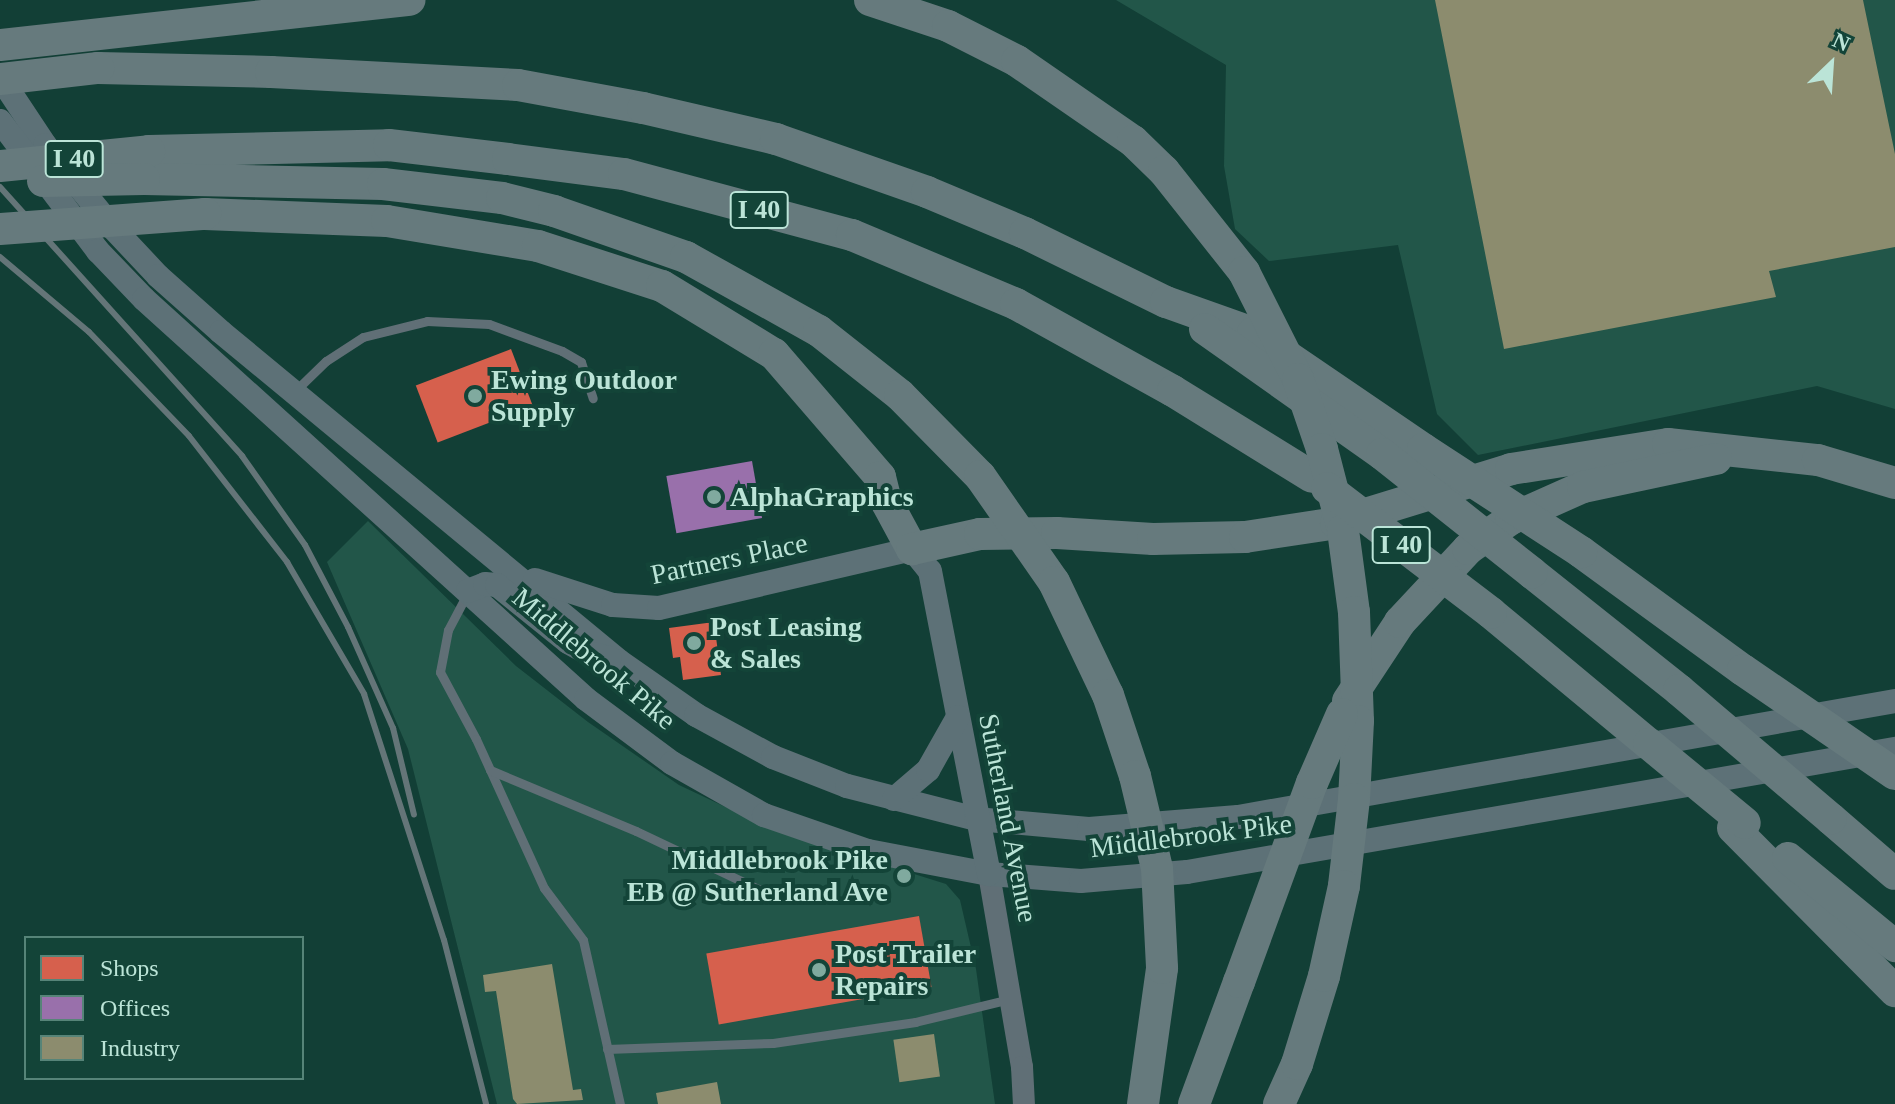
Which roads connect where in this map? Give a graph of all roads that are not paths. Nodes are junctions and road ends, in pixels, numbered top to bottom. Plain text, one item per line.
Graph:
1 (410, 0) edge
2 (870, 0) edge
3 (0, 45) edge
4 (0, 78) edge
5 (0, 121) edge
6 (146, 165) junction
7 (0, 166) edge
8 (0, 182) edge
9 (0, 229) edge
10 (1166, 302) junction
11 (295, 391) junction
12 (593, 398) dead end
13 (274, 416) junction
14 (1746, 451) junction
15 (1895, 483) edge
16 (912, 549) junction
17 (505, 564) junction
18 (468, 591) junction
19 (619, 661) junction
20 (1895, 701) edge
21 (958, 717) junction
22 (1895, 749) edge
23 (490, 770) junction
24 (1895, 774) edge
25 (894, 799) junction
26 (976, 819) junction
27 (1739, 825) junction
28 (989, 874) junction
29 (1895, 874) edge
30 (781, 900) dead end
31 (1895, 946) edge
32 (1895, 991) edge
33 (1010, 999) junction
34 (607, 1049) junction
35 (620, 1104) edge
36 (1024, 1104) edge
37 (1143, 1104) edge
38 (1194, 1104) edge
39 (1279, 1104) edge

1 - 3 highway
2 - 39 highway, bridge
4 - 10 highway, I 40, bridge
4 - 11 main road, Middlebrook Pike
5 - 13 main road, Middlebrook Pike
6 - 7 highway, I 40, bridge
6 - 8 highway, bridge
6 - 27 highway, I 40, bridge
6 - 37 highway, bridge
9 - 16 highway, bridge
10 - 24 highway, bridge
10 - 29 highway, I 40, bridge
11 - 12 lane
11 - 13 main road
11 - 17 main road, Middlebrook Pike
13 - 18 main road, Middlebrook Pike
14 - 15 highway
14 - 16 highway
14 - 38 highway, bridge
16 - 17 main road, Partners Place
16 - 21 main road, Sutherland Avenue
17 - 18 lane
17 - 19 main road, Middlebrook Pike
18 - 19 main road
18 - 23 lane
18 - 28 main road, Middlebrook Pike
19 - 25 main road, Middlebrook Pike
20 - 26 main road, Middlebrook Pike
21 - 25 main road
21 - 26 main road, Sutherland Avenue
22 - 28 main road, Middlebrook Pike
23 - 30 lane
23 - 34 lane
25 - 26 main road, Middlebrook Pike
26 - 28 main road, Sutherland Avenue
27 - 31 highway
27 - 32 highway
28 - 33 street, Sutherland Avenue
33 - 34 lane
33 - 36 street, Sutherland Avenue
34 - 35 lane

